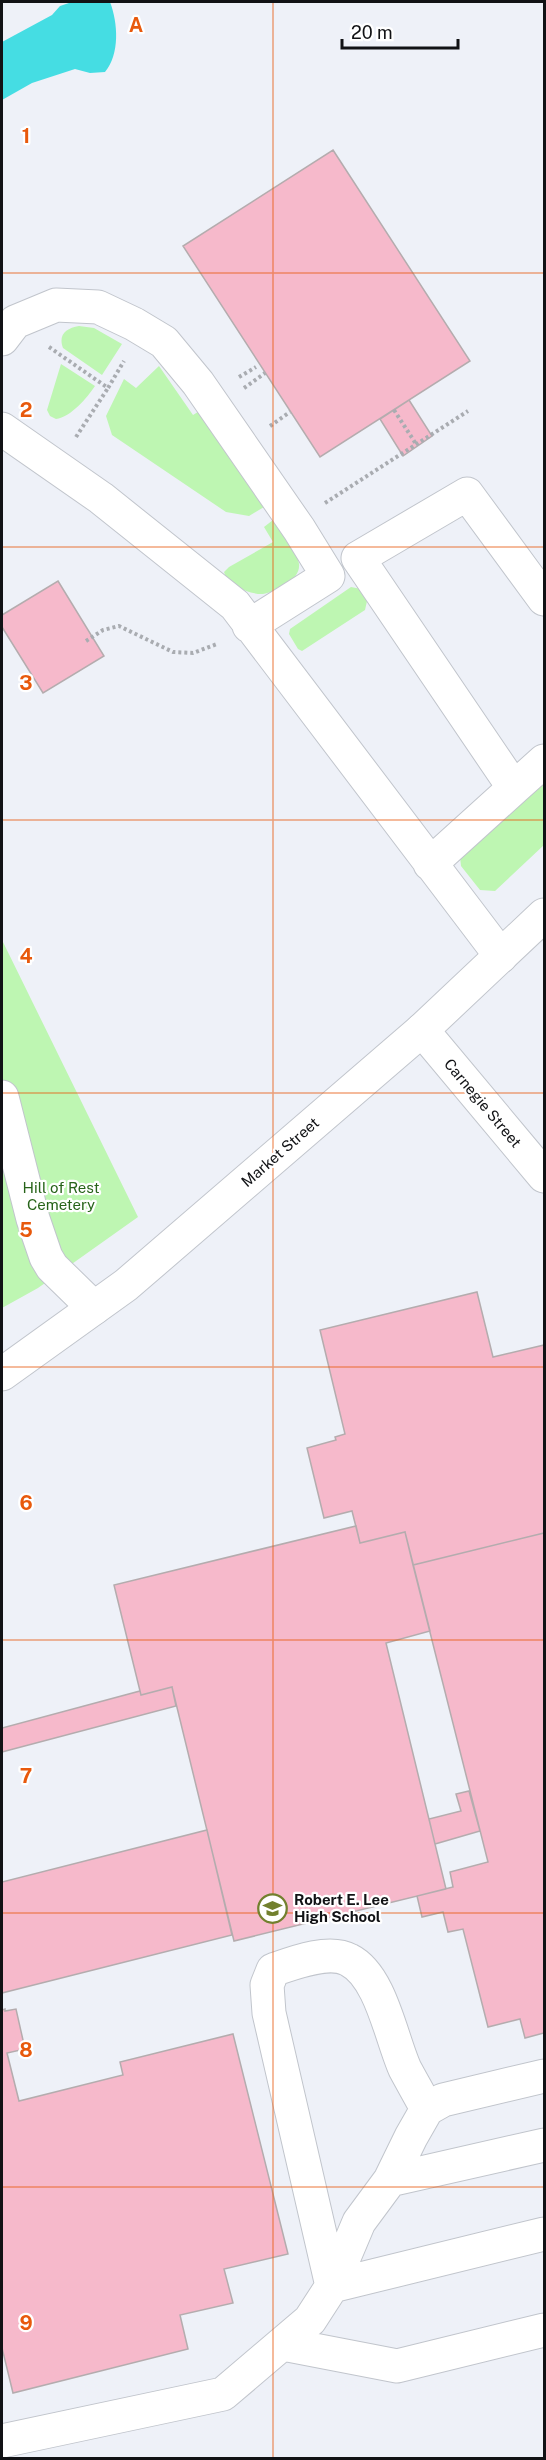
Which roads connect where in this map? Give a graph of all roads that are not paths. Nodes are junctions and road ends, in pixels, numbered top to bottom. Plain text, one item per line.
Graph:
1 (8, 331) edge
2 (2, 429) edge
3 (358, 558) junction
4 (328, 576) junction
5 (544, 599) edge
6 (248, 624) junction
7 (544, 761) edge
8 (514, 788) junction
9 (430, 864) junction
10 (544, 915) edge
11 (501, 956) junction
12 (422, 1030) junction
13 (2, 1097) edge
14 (544, 1176) edge
15 (94, 1308) junction
16 (2, 1374) edge
17 (544, 2076) edge
18 (427, 2109) junction
19 (544, 2145) edge
20 (390, 2180) junction
21 (544, 2234) edge
22 (332, 2286) junction
23 (544, 2330) edge
24 (283, 2344) junction
25 (2, 2441) edge

1 - 4 main road
2 - 6 main road
3 - 4 main road
3 - 5 main road
3 - 8 main road
4 - 6 main road
6 - 9 main road
7 - 8 main road
8 - 9 main road
9 - 11 main road
10 - 11 main road, Market Street
11 - 12 main road, Market Street
12 - 14 main road, Carnegie Street
12 - 15 main road, Market Street
13 - 15 main road
15 - 16 main road, Market Street
17 - 18 main road
18 - 20 main road
18 - 22 main road
19 - 20 main road
20 - 22 main road
21 - 22 main road
22 - 24 main road
23 - 24 main road
24 - 25 main road

